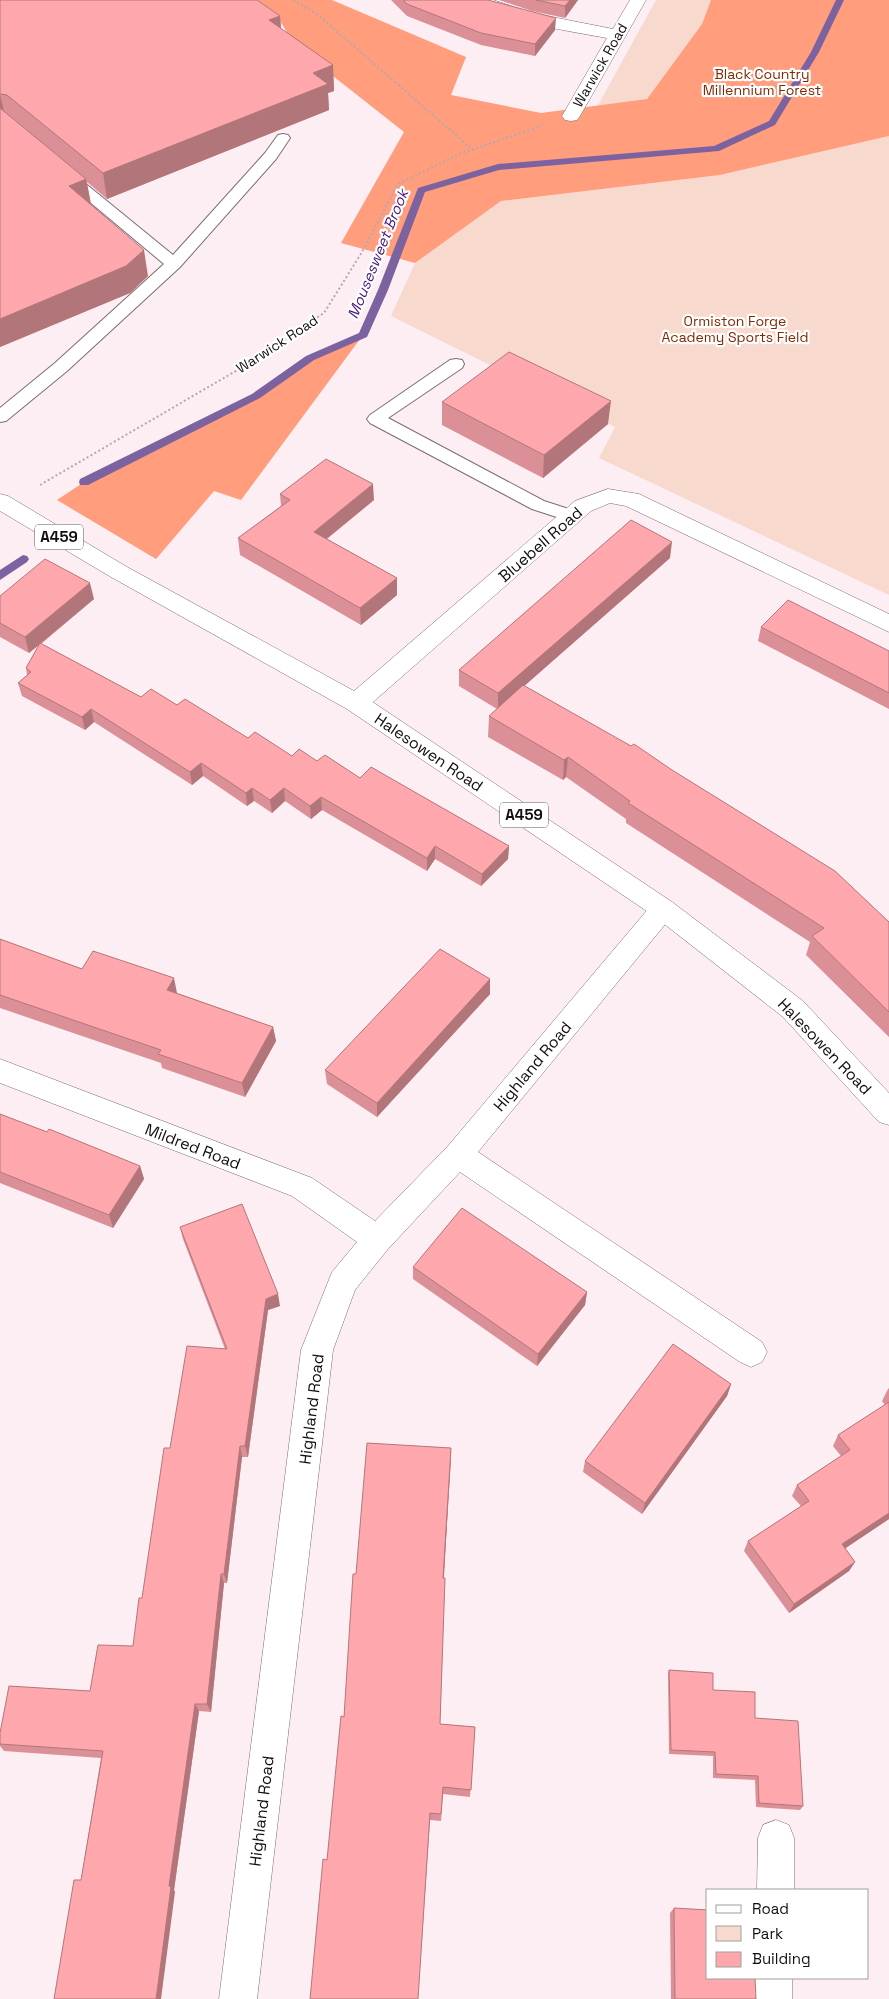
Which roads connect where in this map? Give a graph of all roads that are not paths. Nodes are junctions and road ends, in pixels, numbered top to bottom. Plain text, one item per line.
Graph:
1 (480, 0) edge
2 (638, 0) edge
3 (618, 35) junction
4 (570, 116) road end
5 (283, 138) dead end
6 (52, 163) edge
7 (174, 264) junction
8 (456, 364) dead end
9 (0, 418) edge
10 (3, 503) edge
11 (572, 516) junction
12 (889, 624) edge
13 (356, 703) junction
14 (663, 908) junction
15 (0, 1071) edge
16 (889, 1113) edge
17 (458, 1155) junction
18 (377, 1239) junction
19 (751, 1352) dead end
20 (776, 1838) dead end
21 (775, 1889) edge
22 (773, 1979) edge
23 (238, 1999) edge
24 (773, 1999) edge

1 - 3 street
2 - 3 street, Warwick Road
3 - 4 street, Warwick Road
5 - 7 lane
6 - 7 lane
7 - 9 lane
8 - 11 lane
10 - 13 street, Halesowen Road / A459
11 - 12 street, Bluebell Road
11 - 13 street, Bluebell Road
13 - 14 street, Halesowen Road / A459
14 - 16 street, Halesowen Road / A459
14 - 17 street, Highland Road
15 - 18 street, Mildred Road
17 - 18 street, Highland Road
17 - 19 street
18 - 23 street, Highland Road
20 - 21 street
22 - 24 street

